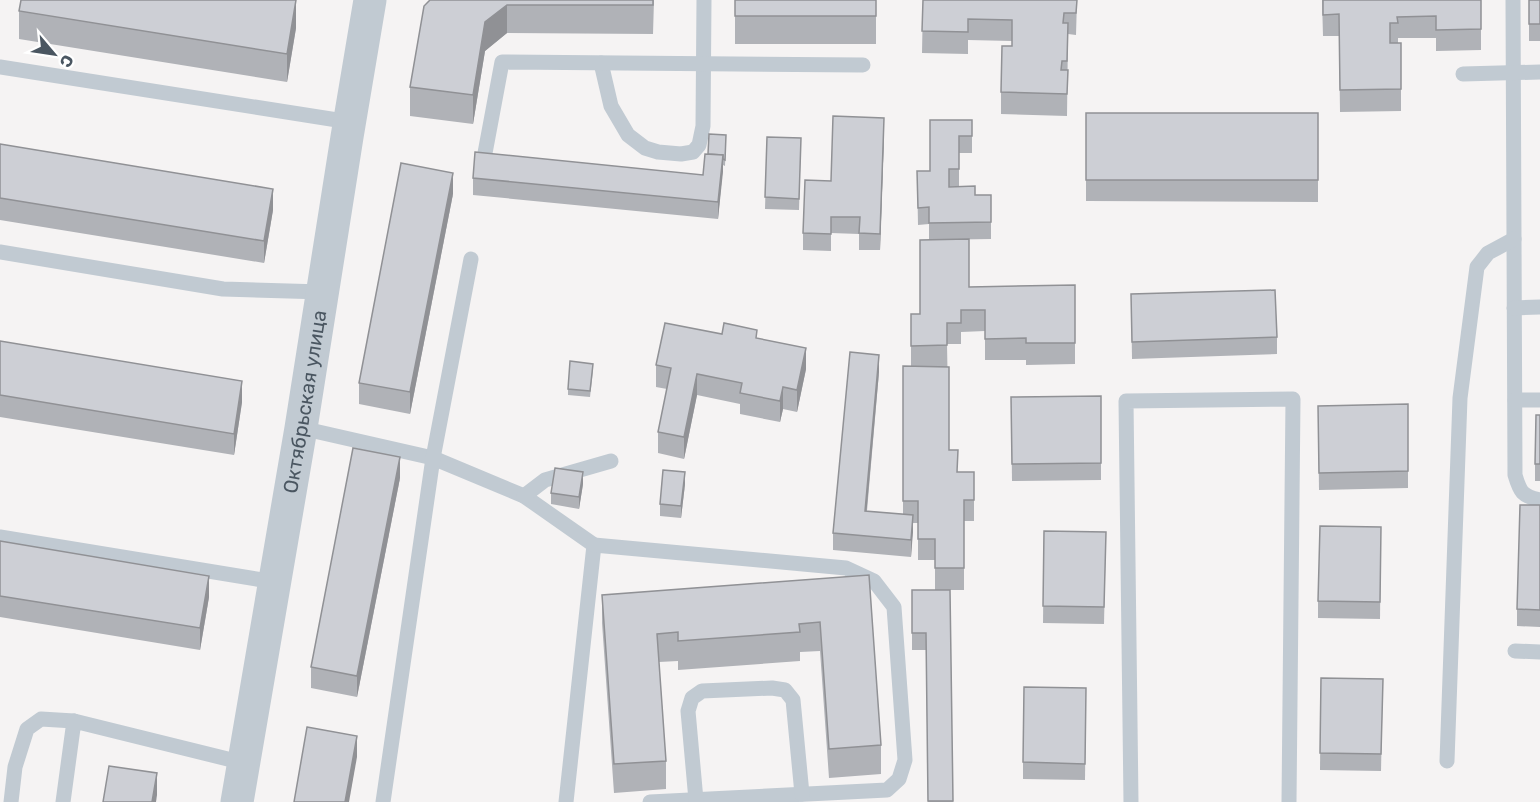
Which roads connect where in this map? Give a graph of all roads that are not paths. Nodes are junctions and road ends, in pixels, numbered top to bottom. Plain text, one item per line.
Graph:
1 (370, 0) edge
2 (704, 0) edge
3 (1513, 0) edge
4 (601, 63) junction
5 (703, 64) junction
6 (863, 65) dead end
7 (0, 67) edge
8 (1540, 72) edge
9 (1513, 73) junction
10 (1463, 74) dead end
11 (350, 122) junction
12 (485, 153) edge
13 (1514, 239) junction
14 (0, 252) edge
15 (471, 259) dead end
16 (323, 292) junction
17 (1540, 307) edge
18 (1514, 308) junction
19 (1515, 400) junction
20 (1540, 400) edge
21 (302, 428) junction
22 (433, 458) junction
23 (611, 461) dead end
24 (524, 496) junction
25 (1540, 500) edge
26 (0, 537) edge
27 (594, 545) junction
28 (275, 582) junction
29 (1515, 651) dead end
30 (1540, 652) edge
31 (74, 721) junction
32 (1447, 761) dead end
33 (244, 763) junction
34 (802, 794) junction
35 (781, 798) edge
36 (696, 800) junction
37 (11, 802) edge
38 (63, 802) edge
39 (237, 802) edge
40 (383, 802) edge
41 (566, 802) edge
42 (650, 802) edge
43 (1131, 802) edge
44 (1289, 802) edge

1 - 11 street, Октябрьская улица
2 - 5 lane
3 - 9 lane
4 - 5 lane
4 - 5 lane
4 - 12 lane
5 - 6 lane
7 - 11 lane
8 - 9 lane
9 - 10 lane
9 - 13 lane
11 - 16 street, Октябрьская улица
13 - 18 lane
13 - 32 lane
14 - 16 lane
15 - 22 lane
16 - 21 street, Октябрьская улица
17 - 18 lane
18 - 19 lane
19 - 20 lane
19 - 25 lane
21 - 22 lane
21 - 28 street, Октябрьская улица
22 - 24 lane
22 - 40 lane
23 - 24 lane
24 - 27 lane
26 - 28 lane
27 - 34 lane
27 - 41 lane
28 - 33 street, Октябрьская улица
29 - 30 lane
31 - 33 lane
31 - 37 lane
31 - 38 lane
33 - 39 street, Октябрьская улица
34 - 35 lane
34 - 36 lane
35 - 36 lane
36 - 42 lane
43 - 44 lane

